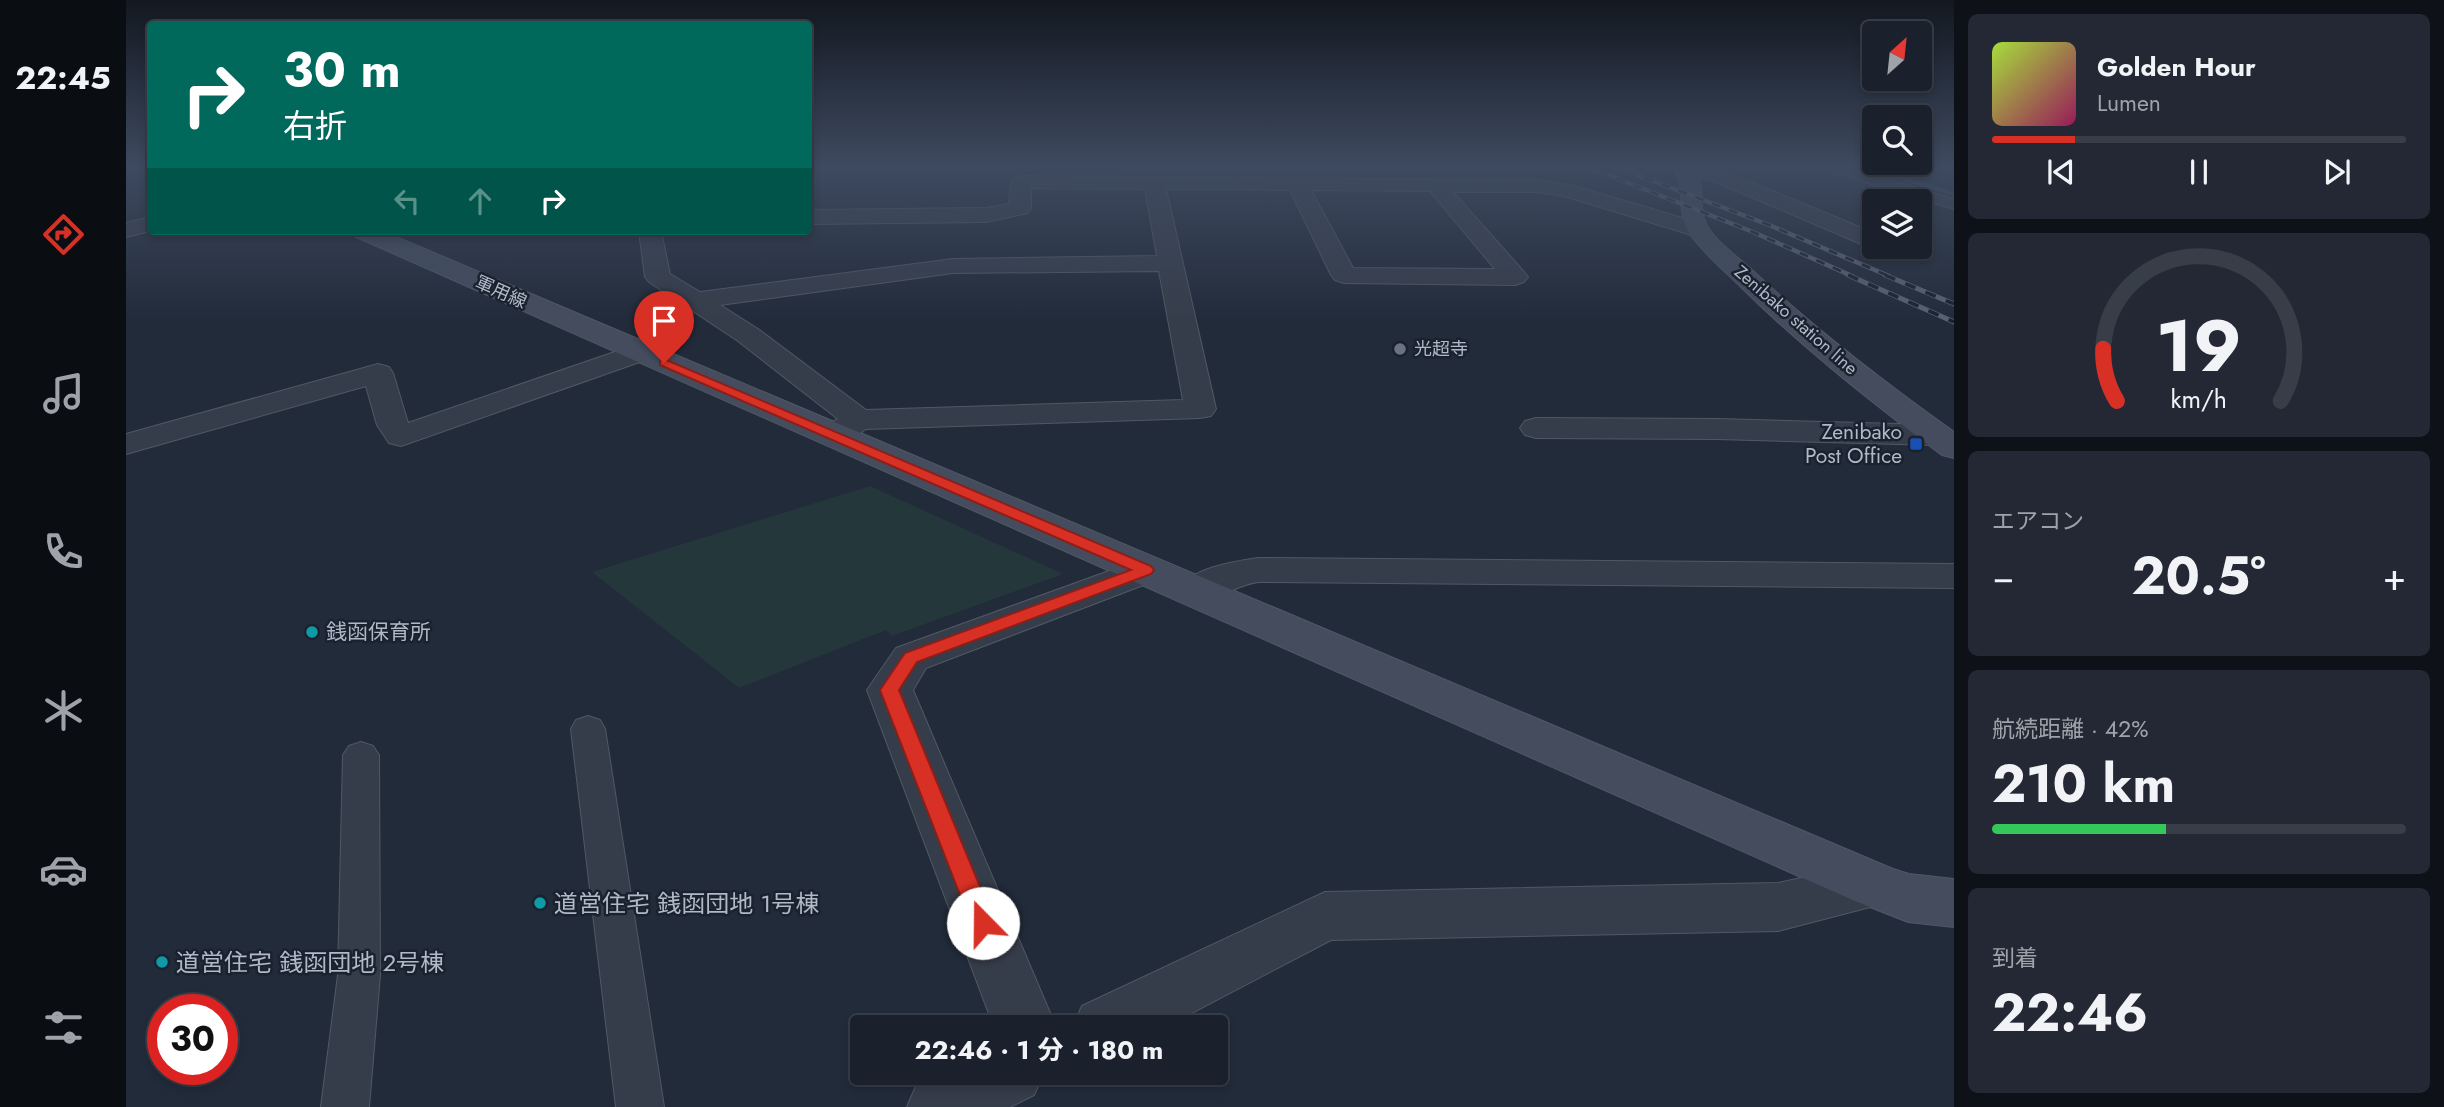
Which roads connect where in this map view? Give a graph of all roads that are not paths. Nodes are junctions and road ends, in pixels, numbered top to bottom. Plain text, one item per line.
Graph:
1 (812, 217) edge
2 (838, 217) edge
3 (1161, 217) edge
4 (1314, 217) edge
5 (1463, 217) edge
6 (1653, 217) edge
7 (1692, 217) edge
8 (1815, 217) edge
9 (1698, 230) junction
10 (371, 235) edge
11 (651, 235) edge
12 (1862, 237) edge
13 (1171, 264) junction
14 (695, 301) junction
15 (640, 352) junction
16 (846, 428) junction
17 (1536, 428) dead end
18 (1945, 442) edge
19 (126, 444) edge
20 (1145, 570) junction
21 (1954, 576) edge
22 (1195, 592) junction
23 (588, 729) dead end
24 (361, 755) dead end
25 (1874, 885) junction
26 (1954, 904) edge
27 (1020, 1015) edge
28 (1128, 1015) edge
29 (987, 1085) edge
30 (345, 1107) edge
31 (640, 1107) edge
32 (940, 1107) edge

1 - 2 street
3 - 13 street
4 - 5 street
6 - 9 street
7 - 9 street
8 - 12 street
9 - 18 street, Zenibako station line
10 - 15 street, 軍用線
11 - 14 street
13 - 14 street
13 - 16 street
14 - 16 street
15 - 16 street, 軍用線
15 - 19 street
16 - 20 street, 軍用線
17 - 18 street
20 - 22 street, 軍用線
20 - 27 street
21 - 22 street
22 - 25 street, 軍用線
23 - 31 lane
24 - 30 lane
25 - 26 street, 軍用線
25 - 28 street
29 - 32 street

